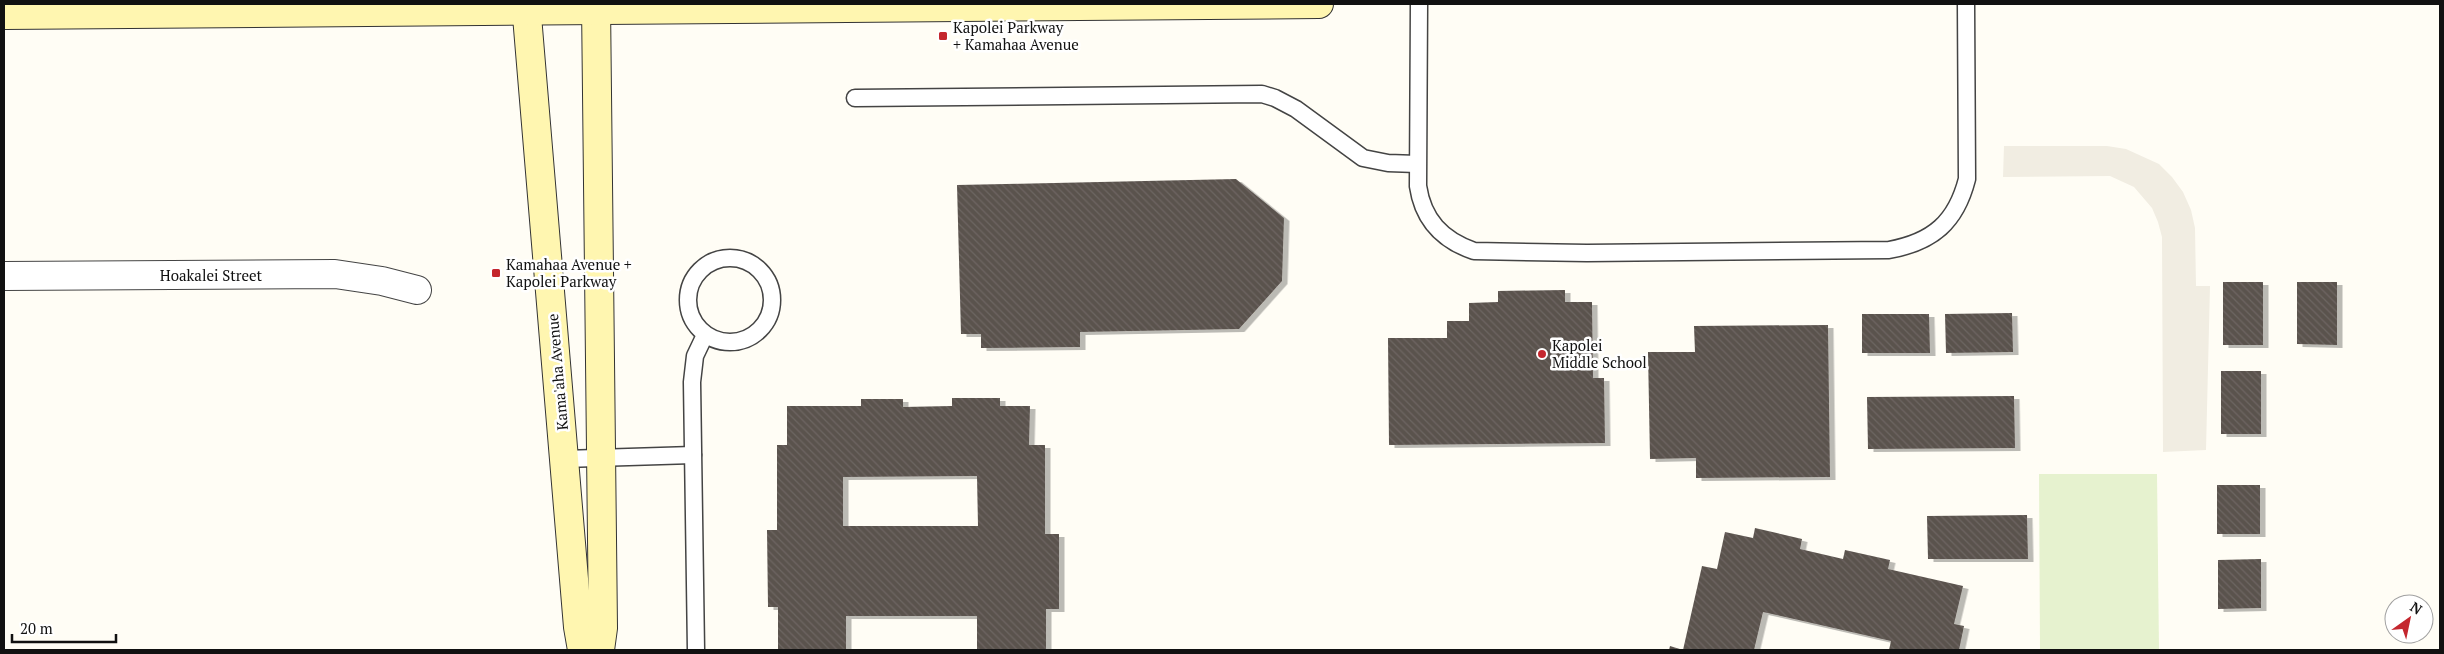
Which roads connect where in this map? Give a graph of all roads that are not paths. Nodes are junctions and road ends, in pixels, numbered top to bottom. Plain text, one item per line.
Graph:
1 (1319, 4) edge
2 (1419, 4) edge
3 (1966, 4) edge
4 (526, 7) edge
5 (596, 7) edge
6 (4, 15) edge
7 (855, 98) dead end
8 (1418, 164) junction
9 (4, 276) edge
10 (417, 290) dead end
11 (705, 335) junction
12 (693, 455) junction
13 (601, 458) junction
14 (564, 459) junction
15 (582, 650) edge
16 (600, 650) edge
17 (696, 650) edge

1 - 5 main road
2 - 8 lane
3 - 8 lane
4 - 5 main road
4 - 6 main road
4 - 14 main road, Kama'aha Avenue
5 - 13 main road
7 - 8 lane
9 - 10 street, Hoakalei Street
11 - 11 lane
11 - 12 lane
12 - 13 lane
12 - 17 lane
13 - 14 lane
13 - 16 main road
14 - 15 main road, Kama'aha Avenue

